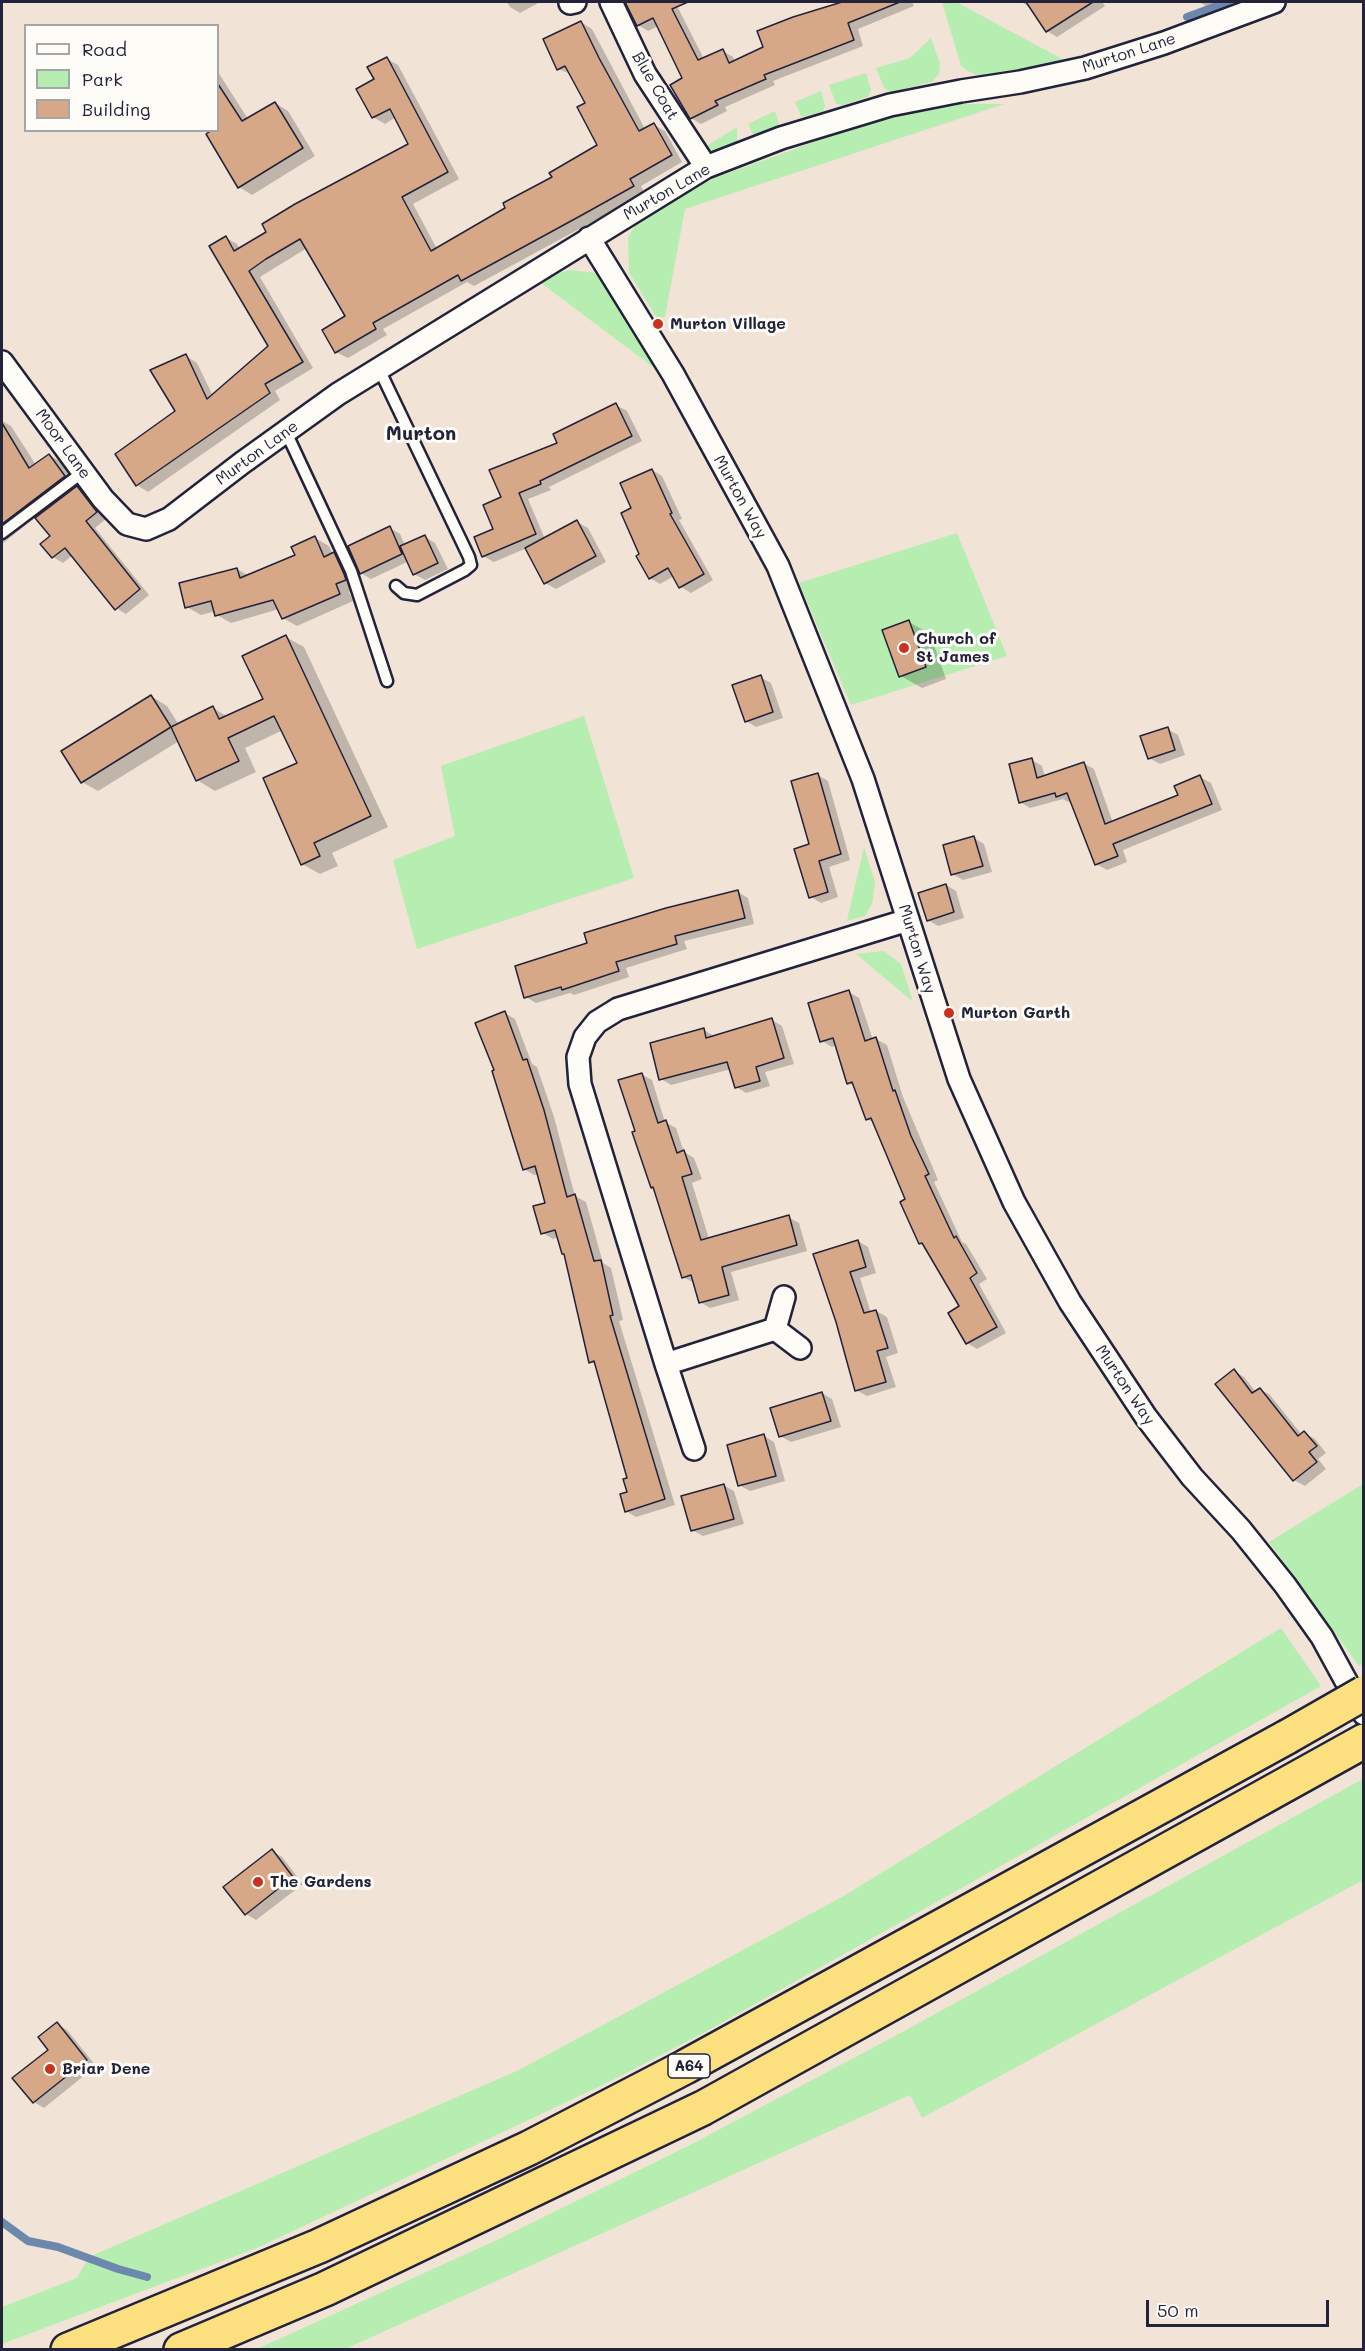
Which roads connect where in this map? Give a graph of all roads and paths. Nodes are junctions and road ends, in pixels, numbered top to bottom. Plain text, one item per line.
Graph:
1 (611, 2) edge
2 (1274, 2) edge
3 (705, 167) junction
4 (589, 238) junction
5 (2, 362) edge
6 (379, 369) junction
7 (286, 432) junction
8 (83, 472) junction
9 (128, 524) joint
10 (2, 533) edge
11 (396, 586) dead end
12 (387, 681) dead end
13 (908, 920) junction
14 (784, 1297) dead end
15 (775, 1329) junction
16 (800, 1348) dead end
17 (666, 1364) junction
18 (694, 1449) dead end
19 (1364, 1693) edge
20 (1364, 1714) edge
21 (1364, 1741) edge
22 (68, 2349) edge
23 (181, 2349) edge

1 - 3 street, Blue Coat
2 - 3 street, Murton Lane
3 - 4 street, Murton Lane
4 - 6 street, Murton Lane
4 - 13 street, Murton Way
5 - 8 street, Moor Lane
6 - 7 street, Murton Lane
6 - 11 lane
7 - 9 street, Murton Lane
7 - 12 lane
8 - 9 street, Moor Lane
8 - 10 lane
13 - 17 street
13 - 20 street, Murton Way
14 - 15 street
15 - 16 street
15 - 17 street
17 - 18 street
19 - 22 highway, A64, bridge
21 - 23 highway, A64

